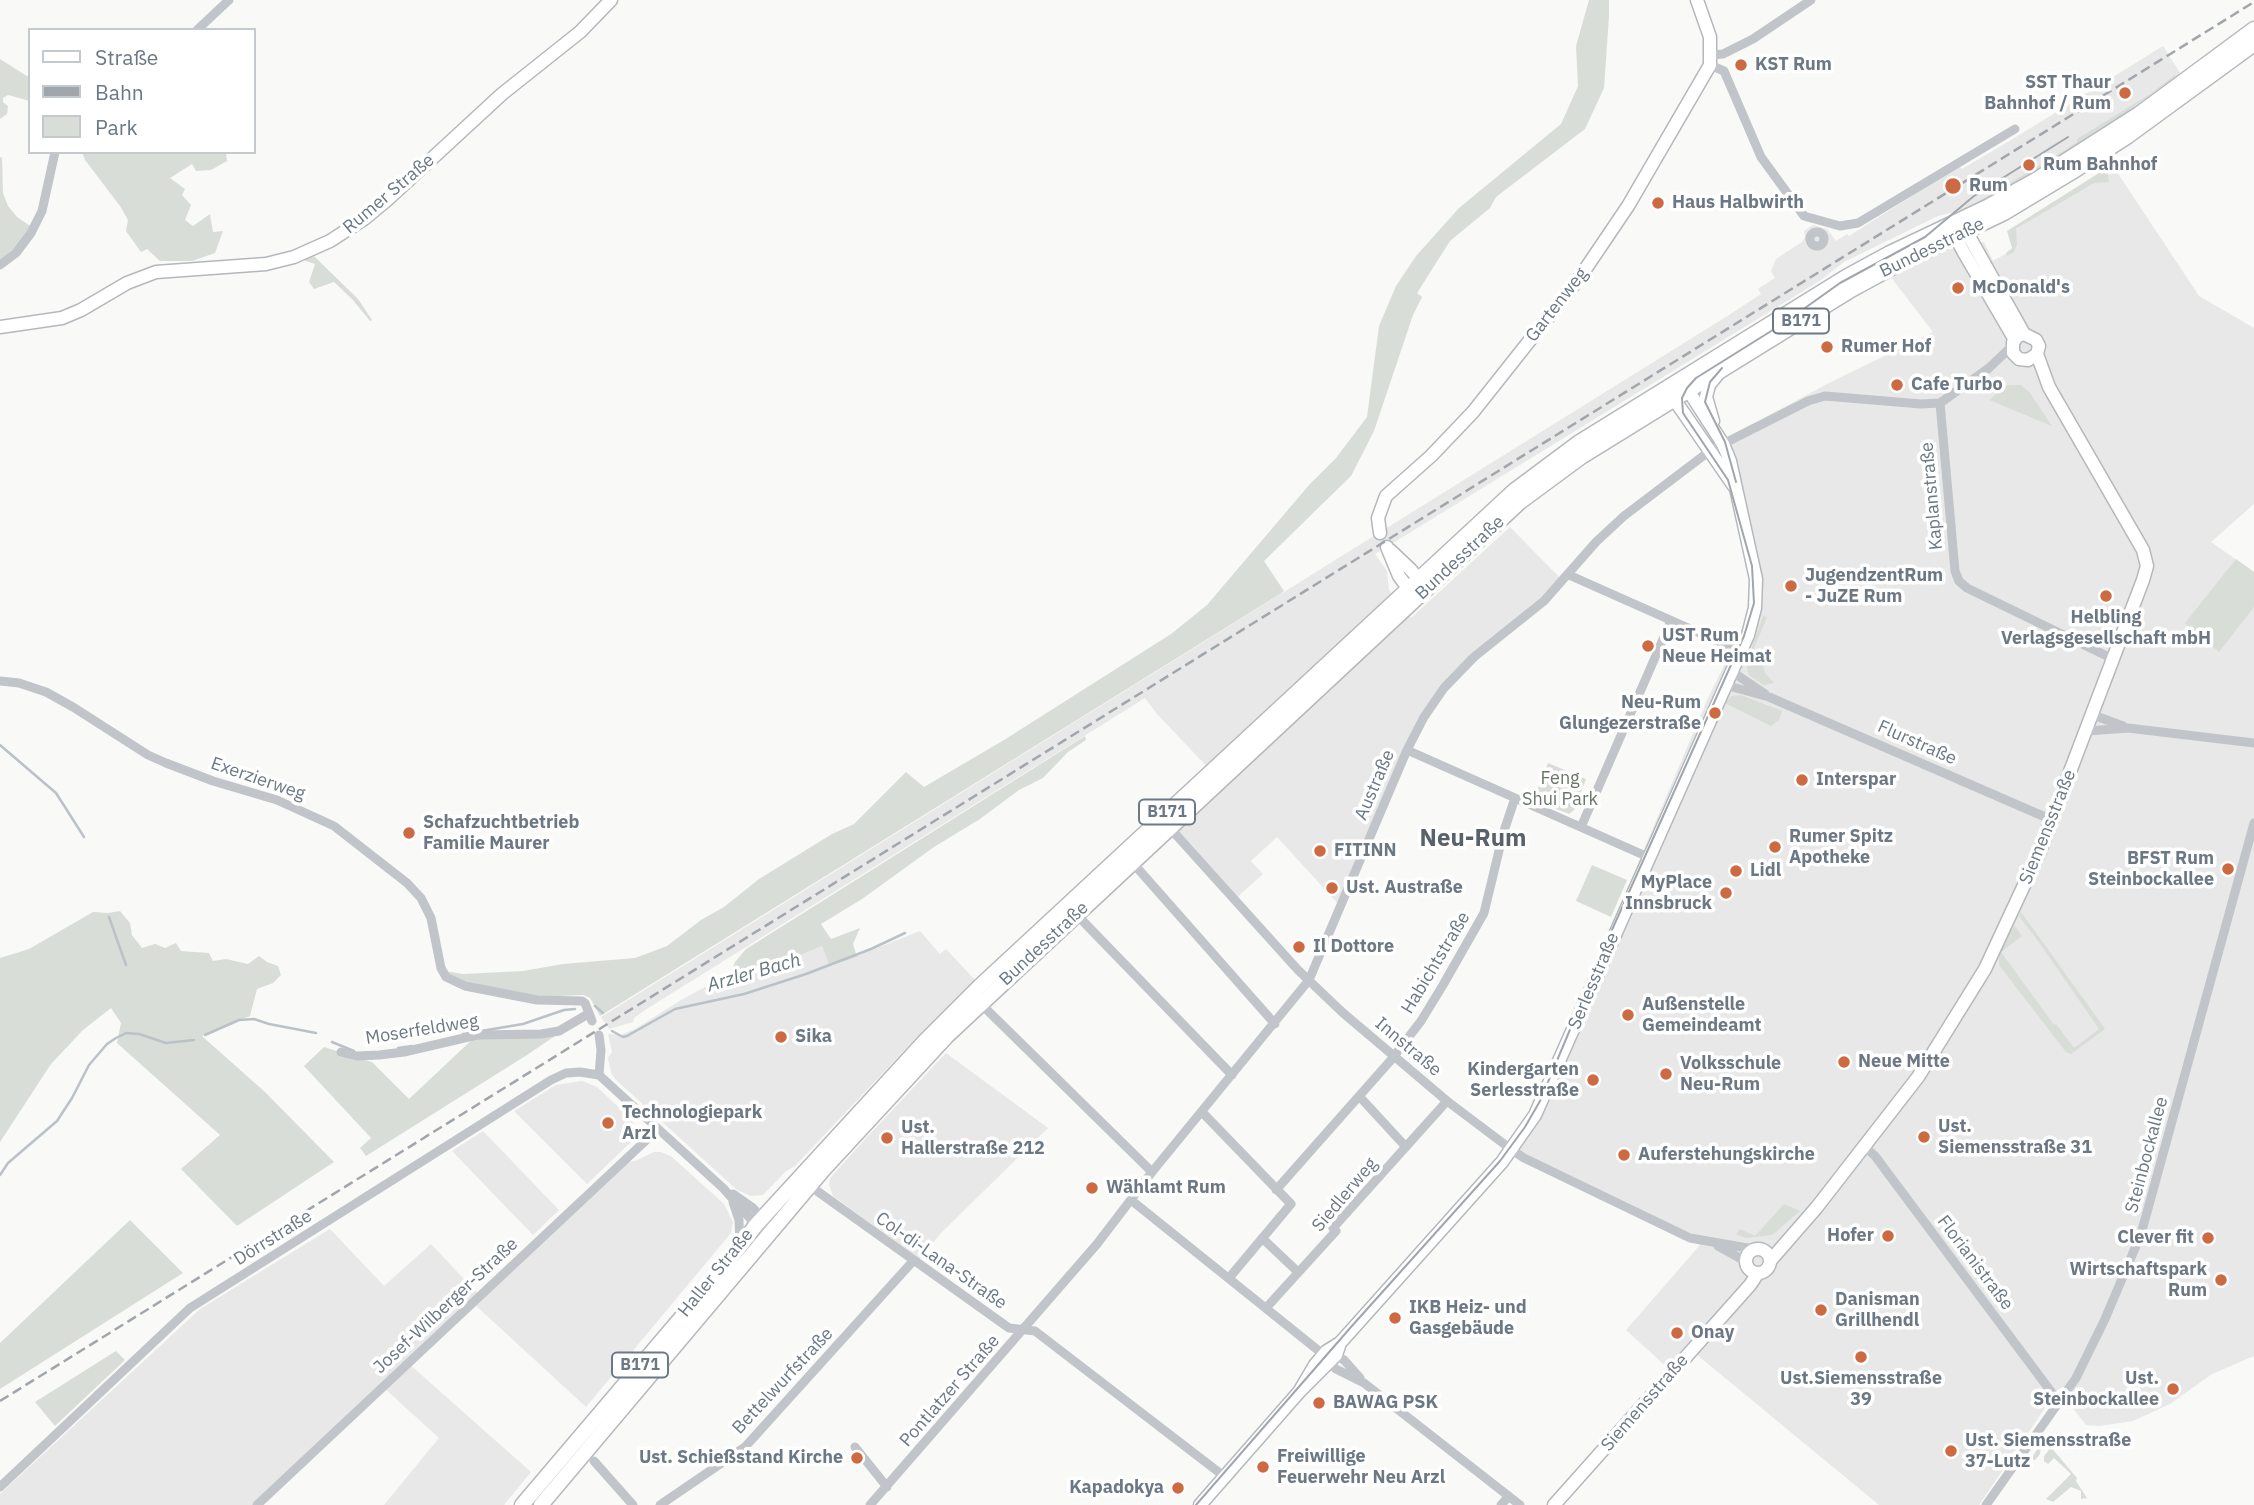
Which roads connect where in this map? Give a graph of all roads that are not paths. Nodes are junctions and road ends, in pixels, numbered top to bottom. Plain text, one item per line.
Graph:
1 (229, 0) edge
2 (611, 0) edge
3 (1697, 0) edge
4 (1811, 0) edge
5 (199, 28) edge
6 (2254, 29) edge
7 (2254, 44) edge
8 (1711, 60) junction
9 (2015, 129) dead end
10 (55, 154) edge
11 (1994, 204) junction
12 (1804, 216) junction
13 (1939, 230) junction
14 (1961, 231) junction
15 (1814, 233) dead end
16 (0, 265) edge
17 (0, 327) edge
18 (2017, 340) junction
19 (2037, 354) junction
20 (2021, 359) junction
21 (1989, 368) junction
22 (1721, 371) junction
23 (1674, 383) junction
24 (2049, 387) junction
25 (1688, 390) junction
26 (1674, 399) junction
27 (1940, 402) junction
28 (1716, 447) junction
29 (1380, 533) dead end
30 (1569, 575) junction
31 (1416, 587) junction
32 (1671, 621) junction
33 (1740, 651) junction
34 (2113, 659) junction
35 (1731, 671) junction
36 (0, 681) edge
37 (1725, 685) junction
38 (1769, 697) junction
39 (2093, 715) junction
40 (2128, 728) junction
41 (2087, 730) junction
42 (2254, 743) edge
43 (1407, 750) junction
44 (1515, 798) junction
45 (2052, 820) junction
46 (2254, 823) edge
47 (1169, 827) junction
48 (1581, 827) junction
49 (1648, 857) junction
50 (1132, 862) junction
51 (1076, 914) junction
52 (1309, 980) junction
53 (980, 1003) junction
54 (590, 1018) joint
55 (1275, 1024) junction
56 (599, 1035) dead end
57 (924, 1051) junction
58 (341, 1052) dead end
59 (1393, 1056) junction
60 (599, 1075) junction
61 (1232, 1075) junction
62 (1359, 1096) junction
63 (1447, 1101) junction
64 (1202, 1112) junction
65 (657, 1130) junction
66 (1864, 1146) junction
67 (1406, 1147) junction
68 (1512, 1150) junction
69 (1152, 1172) junction
70 (810, 1186) junction
71 (723, 1188) junction
72 (1276, 1189) junction
73 (731, 1197) junction
74 (1131, 1200) junction
75 (759, 1221) junction
76 (770, 1232) junction
77 (1262, 1238) junction
78 (1713, 1244) junction
79 (740, 1245) junction
80 (1763, 1254) junction
81 (914, 1260) junction
82 (1750, 1267) junction
83 (1298, 1272) junction
84 (1229, 1278) junction
85 (1266, 1308) junction
86 (1024, 1330) junction
87 (1329, 1353) junction
88 (2057, 1401) junction
89 (855, 1447) dead end
90 (594, 1461) dead end
91 (1225, 1477) junction
92 (0, 1487) edge
93 (887, 1487) junction
94 (1509, 1496) junction
95 (257, 1505) edge
96 (522, 1505) edge
97 (541, 1505) edge
98 (633, 1505) edge
99 (660, 1505) edge
100 (870, 1505) edge
101 (1200, 1505) edge
102 (1501, 1505) edge
103 (1520, 1505) edge
104 (1554, 1505) edge
105 (1986, 1505) edge

1 - 5 street
2 - 17 street, Rumer Straße
3 - 8 street
4 - 8 street
6 - 11 main road, B171
7 - 14 main road, Bundesstraße / B171
8 - 12 street
8 - 29 street, Gartenweg
9 - 12 street
10 - 16 street
11 - 13 main road, Bundesstraße / B171
11 - 14 street
12 - 15 street
13 - 14 street
13 - 23 main road, Bundesstraße / B171
14 - 18 street
14 - 22 main road, Bundesstraße / B171
18 - 19 street
18 - 20 street
18 - 21 street
19 - 20 street
19 - 24 street, Siemensstraße
20 - 21 street
20 - 24 street, Siemensstraße
21 - 27 street
22 - 25 main road, Bundesstraße / B171
22 - 28 street, Serlesstraße
23 - 25 street
23 - 26 street
23 - 31 main road, Bundesstraße / B171
24 - 34 street, Siemensstraße
25 - 26 main road, Bundesstraße / B171
25 - 28 street, Serlesstraße
26 - 28 street, Serlesstraße
26 - 31 main road, Bundesstraße / B171
27 - 28 street
27 - 34 street, Kaplanstraße
28 - 30 street, Austraße
28 - 33 street, Serlesstraße
30 - 32 street
30 - 43 street, Austraße
31 - 47 main road, Bundesstraße / B171
31 - 57 main road, Bundesstraße / B171
32 - 33 street
32 - 48 street
33 - 35 street, Serlesstraße
34 - 39 street, Siemensstraße
35 - 37 street, Serlesstraße
35 - 38 street, Flurstraße
36 - 54 street, Exerzierweg
37 - 38 street, Flurstraße
37 - 49 street, Serlesstraße
38 - 45 street, Flurstraße
39 - 40 street
39 - 41 street, Siemensstraße
40 - 41 street
40 - 42 street
41 - 45 street, Siemensstraße
43 - 44 street
43 - 52 street, Austraße
44 - 48 street
44 - 59 street, Habichtstraße
45 - 66 street, Siemensstraße
46 - 88 street, Steinbockallee
47 - 50 main road, Bundesstraße / B171
47 - 52 street, Innstraße
48 - 49 street
49 - 68 street, Serlesstraße
50 - 51 main road, Bundesstraße / B171
50 - 55 street
51 - 53 main road, Bundesstraße / B171
51 - 61 street
52 - 55 street, Austraße
52 - 59 street, Innstraße
53 - 57 main road, Bundesstraße / B171
53 - 69 street
54 - 58 street, Moserfeldweg
55 - 61 street, Austraße
56 - 60 street
57 - 70 main road, Haller Straße / B171
57 - 75 main road, Haller Straße / B171
59 - 62 street, Habichtstraße
59 - 63 street, Innstraße
60 - 65 street
60 - 92 street, Dörrstraße
61 - 64 street, Austraße
62 - 67 street
62 - 72 street, Habichtstraße
63 - 67 street, Siedlerweg
63 - 68 street, Innstraße
64 - 69 street, Austraße
64 - 72 street
65 - 71 street
65 - 95 street, Josef-Wilberger-Straße
66 - 80 street, Siemensstraße
66 - 88 street, Florianistraße
67 - 83 street, Siedlerweg
68 - 78 street, Innstraße
68 - 87 street, Serlesstraße
69 - 74 street, Austraße
70 - 76 main road, Haller Straße / B171
70 - 81 street, Col-di-Lana-Straße
71 - 73 street
71 - 75 street
72 - 77 street
73 - 75 street
73 - 79 street
74 - 84 street
74 - 86 street, Pontlatzer Straße
75 - 76 street
75 - 79 main road, Haller Straße / B171
76 - 97 main road, Haller Straße / B171
77 - 83 street
77 - 84 street
78 - 80 street, Innstraße
78 - 82 street, Innstraße
79 - 96 main road, Haller Straße / B171
80 - 82 street
80 - 82 street
81 - 86 street, Col-di-Lana-Straße
81 - 99 street, Bettelwurfstraße
82 - 104 street, Siemensstraße
83 - 85 street, Siedlerweg
84 - 85 street
85 - 87 street
86 - 91 street, Col-di-Lana-Straße
86 - 93 street, Pontlatzer Straße
87 - 91 street, Serlesstraße
87 - 94 street
88 - 105 street, Steinbockallee
89 - 93 street
90 - 98 street
91 - 101 street, Serlesstraße
93 - 100 street, Pontlatzer Straße
94 - 102 street
94 - 103 street

